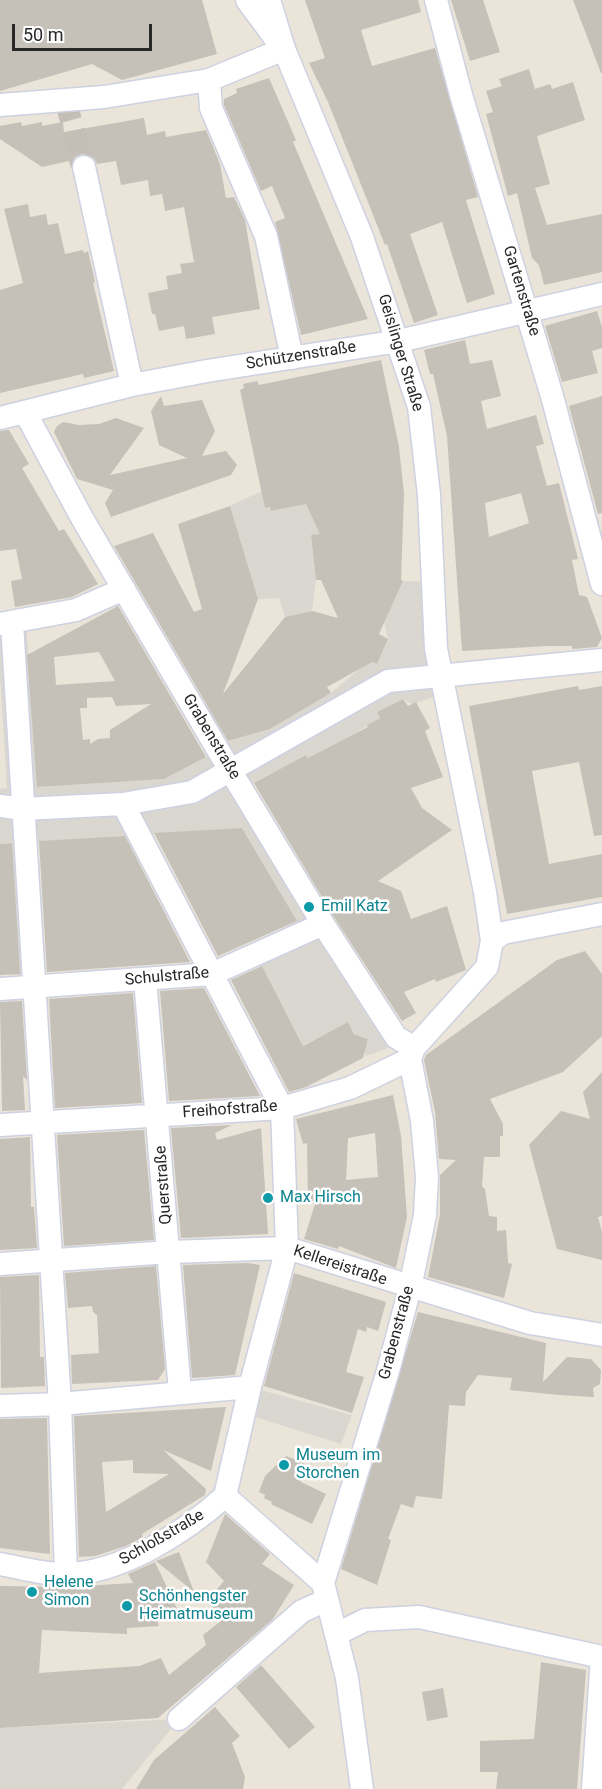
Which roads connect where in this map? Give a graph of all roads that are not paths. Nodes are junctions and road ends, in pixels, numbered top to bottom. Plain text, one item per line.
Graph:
1 (247, 0) edge
2 (269, 0) edge
3 (436, 0) edge
4 (284, 49) junction
5 (209, 80) junction
6 (0, 105) edge
7 (84, 167) tunnel mouth
8 (602, 294) edge
9 (526, 311) junction
10 (399, 341) junction
11 (292, 357) junction
12 (132, 386) junction
13 (25, 412) junction
14 (0, 418) edge
15 (602, 584) edge
16 (124, 589) junction
17 (6, 623) edge
18 (602, 660) edge
19 (441, 676) junction
20 (231, 771) junction
21 (123, 804) junction
22 (0, 806) edge
23 (23, 809) junction
24 (602, 914) edge
25 (323, 924) junction
26 (602, 930) edge
27 (492, 940) junction
28 (212, 974) junction
29 (145, 979) junction
30 (34, 986) junction
31 (0, 989) edge
32 (412, 1054) junction
33 (282, 1108) junction
34 (158, 1115) junction
35 (43, 1123) junction
36 (0, 1125) edge
37 (287, 1248) junction
38 (169, 1252) junction
39 (50, 1260) junction
40 (0, 1264) edge
41 (410, 1288) junction
42 (602, 1335) edge
43 (250, 1387) junction
44 (180, 1392) junction
45 (60, 1404) junction
46 (0, 1406) edge
47 (225, 1496) junction
48 (0, 1564) edge
49 (66, 1574) junction
50 (325, 1592) junction
51 (337, 1634) junction
52 (602, 1657) edge
53 (179, 1719) dead end
54 (362, 1789) edge
55 (593, 1789) edge

1 - 4 street, Geislinger Straße
2 - 4 street, Geislinger Straße
3 - 9 street, Gartenstraße
4 - 5 street
4 - 10 street, Geislinger Straße
5 - 6 street
5 - 11 street
7 - 12 street
8 - 9 street, Schützenstraße
9 - 10 street, Schützenstraße
9 - 15 street, Gartenstraße
10 - 11 street, Schützenstraße
10 - 19 street, Geislinger Straße
11 - 12 street, Schützenstraße
12 - 13 street, Schützenstraße
13 - 14 street, Schützenstraße
13 - 16 street, Grabenstraße
16 - 17 street
16 - 20 street, Grabenstraße
17 - 23 street
18 - 19 street
19 - 20 street
19 - 27 street, Geislinger Straße
20 - 21 street
20 - 25 street, Grabenstraße
21 - 23 street
21 - 28 street
22 - 23 street
23 - 30 street
24 - 27 street
25 - 28 street, Schulstraße
25 - 32 street, Grabenstraße
26 - 27 street
27 - 32 street, Freihofstraße
28 - 29 street, Schulstraße
28 - 33 street
29 - 30 street, Schulstraße
29 - 34 street, Querstraße
30 - 31 street, Schulstraße
30 - 35 street
32 - 33 street, Freihofstraße
32 - 41 street, Grabenstraße
33 - 34 street, Freihofstraße
33 - 37 street
34 - 35 street, Freihofstraße
34 - 38 street, Querstraße
35 - 36 street, Freihofstraße
35 - 39 street
37 - 38 street, Kellereistraße
37 - 41 street, Kellereistraße
37 - 43 street
38 - 39 street, Kellereistraße
38 - 44 street, Querstraße
39 - 40 street, Kellereistraße
39 - 45 street
41 - 42 street, Kellereistraße
41 - 50 street, Grabenstraße
43 - 44 street
43 - 47 street
44 - 45 street
45 - 46 street
45 - 49 street
47 - 49 street, Schloßstraße
47 - 50 street
48 - 49 street, Schloßstraße
50 - 51 street
50 - 53 street
51 - 52 street
51 - 54 street
52 - 55 street

